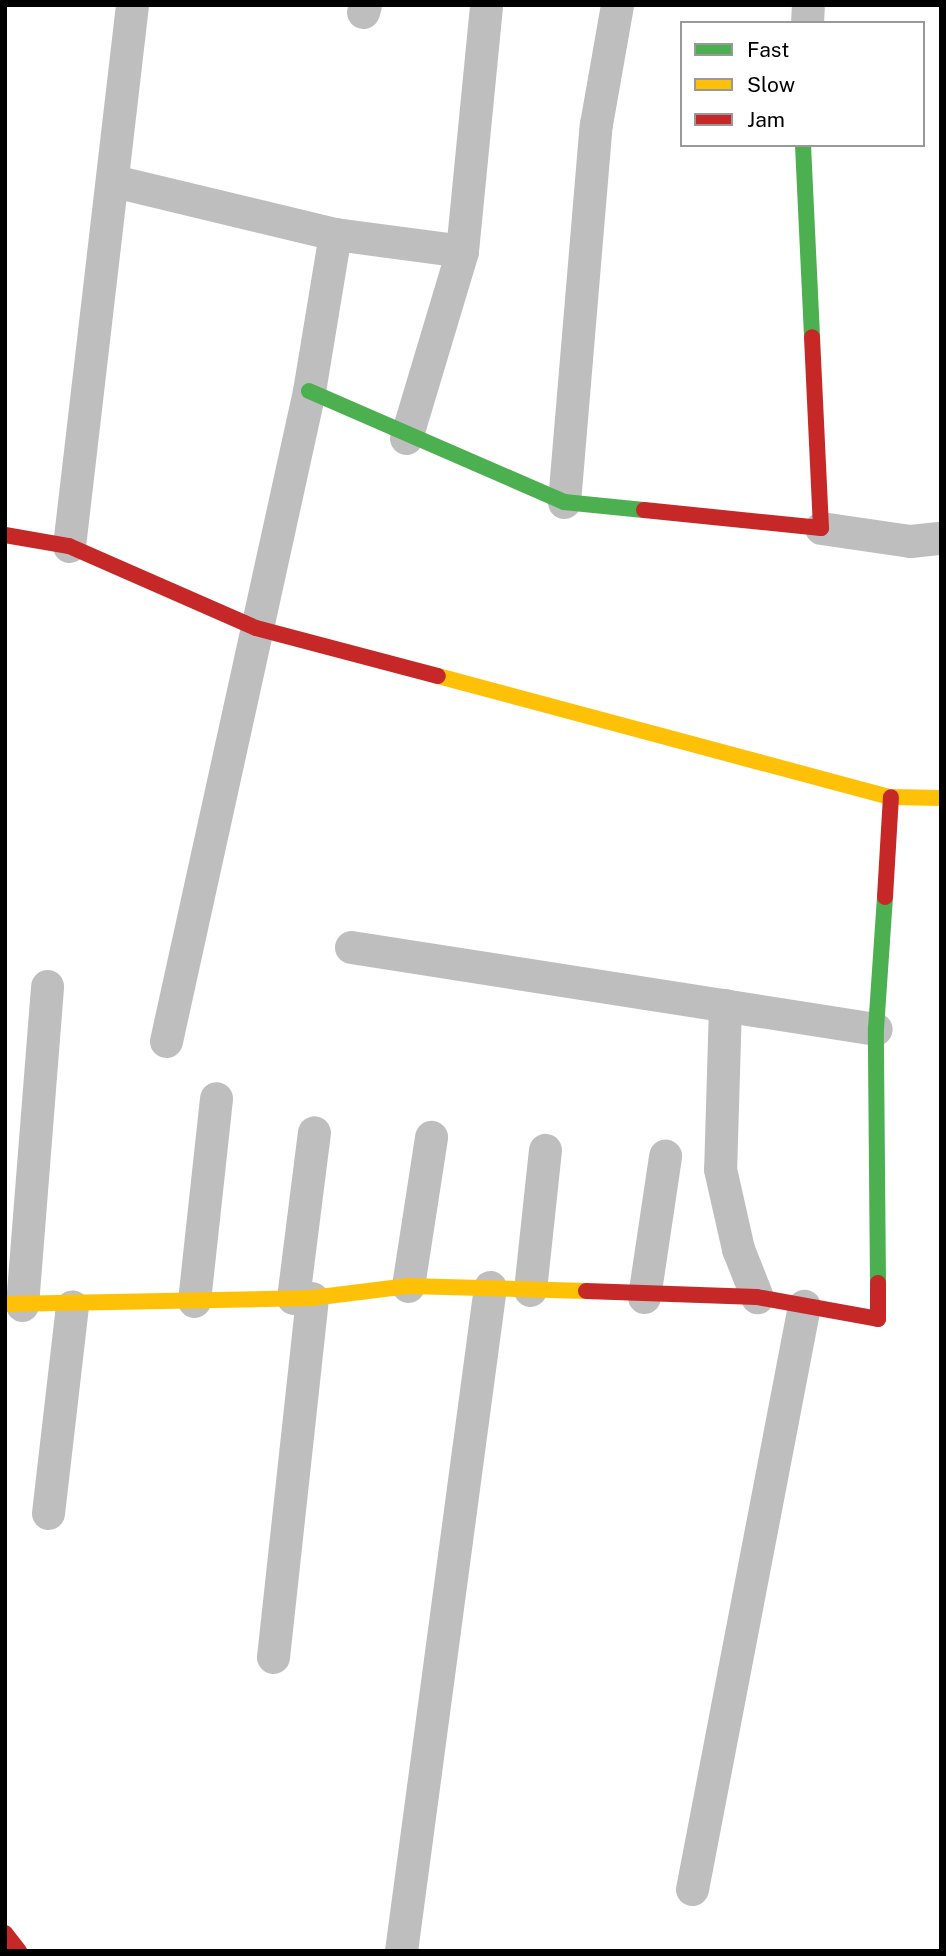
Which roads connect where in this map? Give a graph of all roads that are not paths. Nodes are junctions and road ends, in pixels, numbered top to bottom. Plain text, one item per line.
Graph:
1 (132, 5) edge
2 (486, 5) edge
3 (617, 5) edge
4 (803, 147) edge
5 (114, 181) junction
6 (335, 234) junction
7 (462, 251) junction
8 (309, 391) junction
9 (406, 438) junction
10 (564, 502) junction
11 (821, 528) junction
12 (5, 535) edge
13 (941, 538) edge
14 (69, 545) junction
15 (256, 628) junction
16 (891, 797) junction
17 (941, 798) edge
18 (351, 947) dead end
19 (47, 986) dead end
20 (725, 1005) junction
21 (876, 1029) junction
22 (166, 1041) dead end
23 (216, 1098) dead end
24 (314, 1132) dead end
25 (431, 1137) dead end
26 (545, 1150) dead end
27 (665, 1156) dead end
28 (408, 1286) junction
29 (490, 1287) junction
30 (530, 1290) junction
31 (644, 1297) junction
32 (757, 1297) junction
33 (302, 1298) junction
34 (194, 1301) junction
35 (13, 1305) edge
36 (72, 1306) junction
37 (804, 1306) junction
38 (48, 1513) dead end
39 (273, 1657) dead end
40 (692, 1889) dead end
41 (5, 1933) edge
42 (19, 1951) edge
43 (401, 1951) edge

1 - 5 street
2 - 7 street
3 - 10 street
4 - 11 street
5 - 6 street
5 - 14 street
6 - 7 street
6 - 8 street
7 - 9 street
8 - 9 street
8 - 15 street
9 - 10 street
10 - 11 street
11 - 13 street
12 - 14 street
14 - 15 street
15 - 16 street
15 - 22 street
16 - 17 street
16 - 21 street
18 - 20 street
19 - 35 street
20 - 21 street
20 - 32 street
21 - 37 street
23 - 34 street
24 - 33 street
25 - 28 street
26 - 30 street
27 - 31 street
28 - 29 street
28 - 33 street
29 - 30 street
29 - 43 street
30 - 31 street
31 - 32 street
32 - 37 street
33 - 34 street
33 - 39 street
34 - 36 street
35 - 36 street
36 - 38 street
37 - 40 street
41 - 42 street

